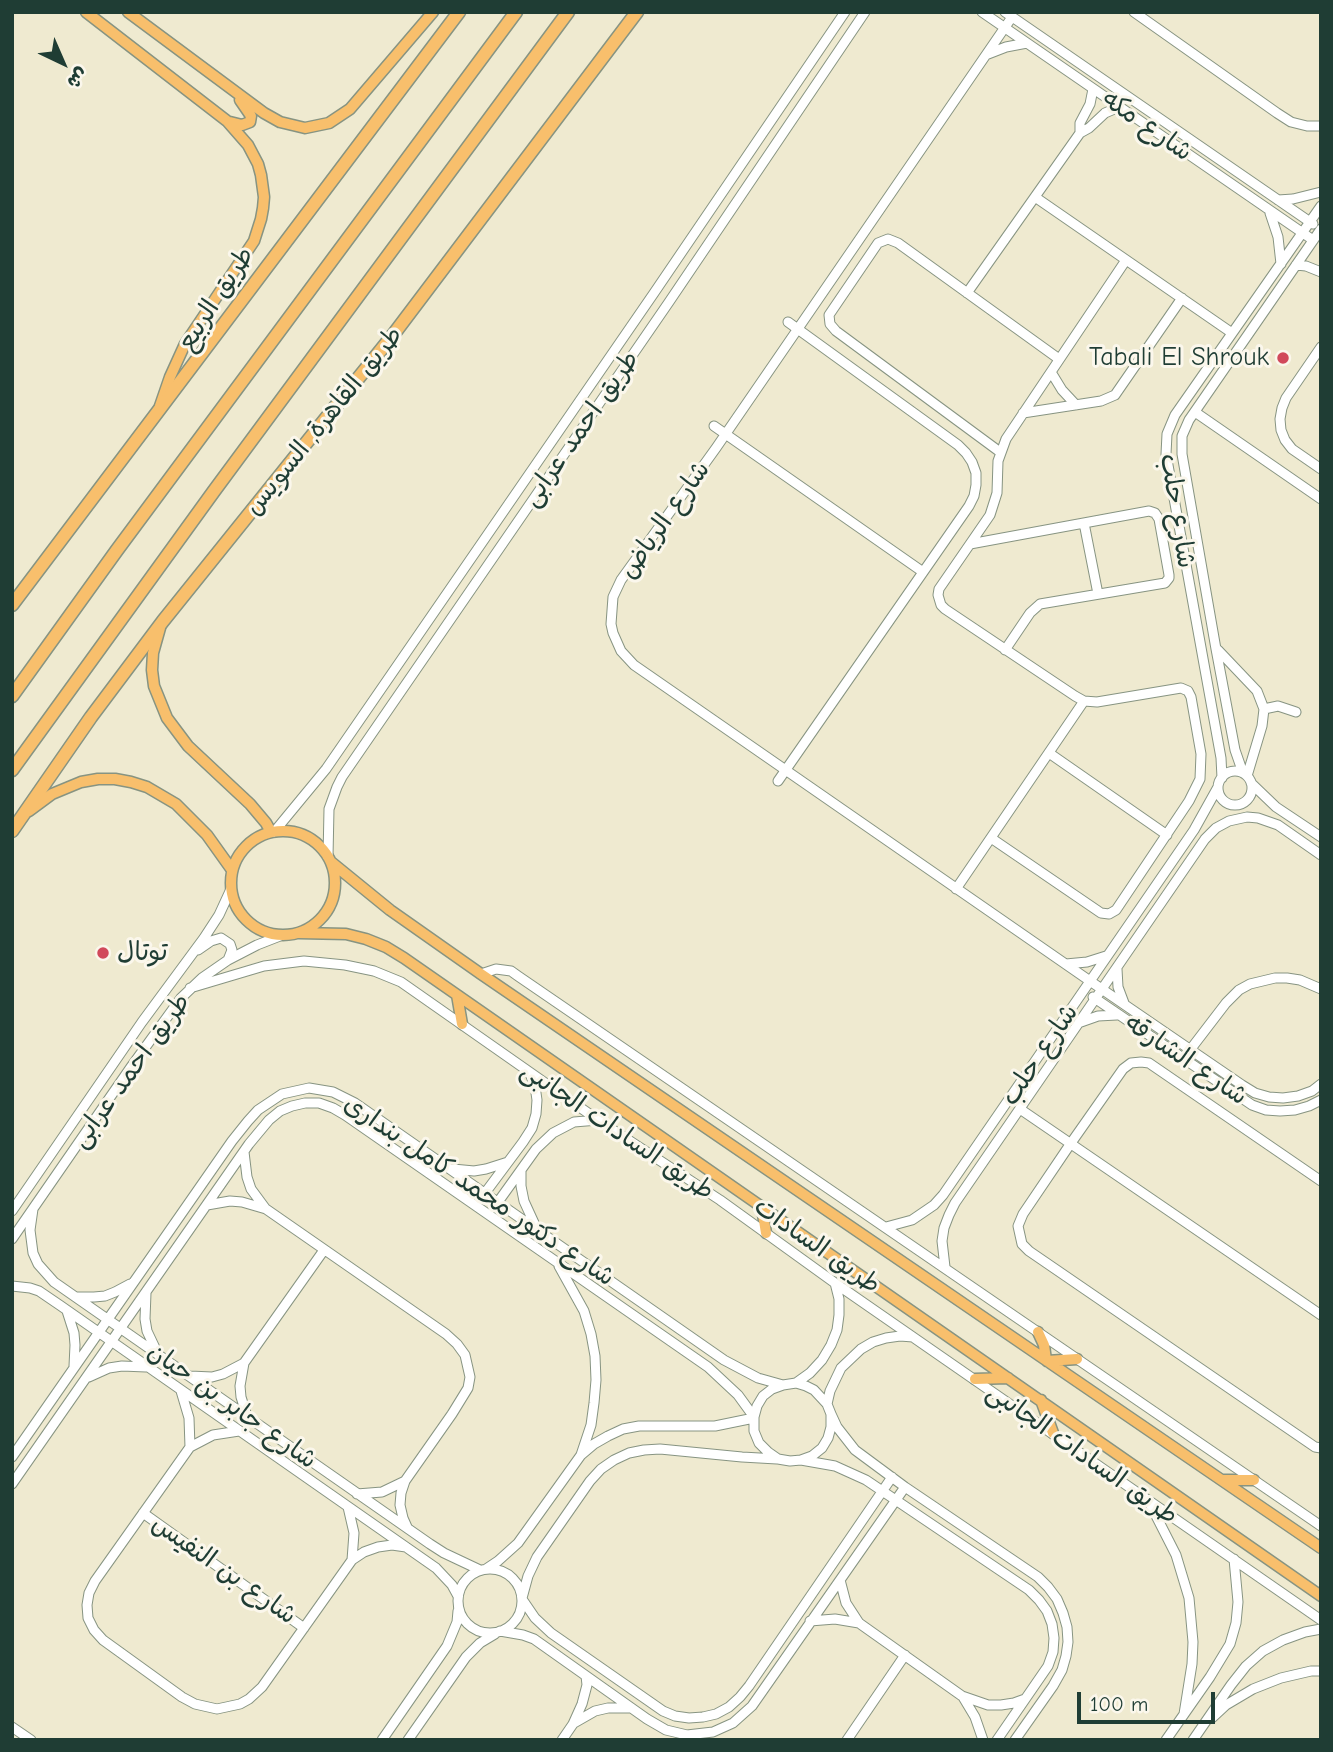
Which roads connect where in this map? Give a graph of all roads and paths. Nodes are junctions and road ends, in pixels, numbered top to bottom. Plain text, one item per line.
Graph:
1 (86, 12) edge
2 (128, 12) edge
3 (433, 12) edge
4 (459, 12) edge
5 (516, 12) edge
6 (568, 12) edge
7 (637, 12) edge
8 (845, 12) edge
9 (865, 12) edge
10 (982, 12) edge
11 (1134, 12) edge
12 (1009, 14) edge
13 (1004, 28) junction
14 (1027, 43) junction
15 (986, 54) junction
16 (1093, 89) junction
17 (237, 96) junction
18 (1119, 107) junction
19 (227, 121) junction
20 (1321, 126) edge
21 (1080, 133) junction
22 (1321, 192) edge
23 (1035, 197) junction
24 (1278, 200) junction
25 (1321, 206) edge
26 (1270, 211) junction
27 (1310, 222) junction
28 (1302, 233) junction
29 (1318, 236) edge
30 (1126, 260) junction
31 (1281, 264) junction
32 (1296, 265) junction
33 (1321, 272) edge
34 (654, 293) junction
35 (967, 293) junction
36 (1182, 299) junction
37 (669, 302) junction
38 (788, 322) dead end
39 (797, 329) junction
40 (1232, 333) junction
41 (1321, 348) edge
42 (1059, 359) junction
43 (1051, 372) junction
44 (1076, 405) junction
45 (158, 412) junction
46 (1195, 412) junction
47 (1023, 413) junction
48 (714, 426) dead end
49 (725, 433) junction
50 (1000, 452) junction
51 (1321, 469) edge
52 (1321, 499) edge
53 (1084, 523) junction
54 (970, 544) junction
55 (923, 572) junction
56 (1098, 594) junction
57 (12, 605) edge
58 (163, 621) junction
59 (1216, 649) junction
60 (1005, 650) junction
61 (12, 696) edge
62 (1084, 701) junction
63 (1264, 709) junction
64 (1296, 712) dead end
65 (364, 714) junction
66 (378, 723) junction
67 (1049, 753) junction
68 (12, 770) edge
69 (786, 771) junction
70 (1247, 777) junction
71 (778, 781) dead end
72 (1220, 782) junction
73 (1234, 805) junction
74 (1236, 818) junction
75 (16, 825) edge
76 (272, 832) junction
77 (1167, 835) junction
78 (1321, 837) edge
79 (991, 838) junction
80 (1321, 855) edge
81 (329, 860) junction
82 (232, 870) junction
83 (230, 889) junction
84 (956, 889) junction
85 (299, 933) junction
86 (280, 936) junction
87 (193, 953) junction
88 (1108, 955) junction
89 (228, 960) junction
90 (1065, 964) junction
91 (1117, 967) junction
92 (481, 974) junction
93 (1090, 982) junction
94 (190, 988) junction
95 (1321, 989) edge
96 (1102, 990) junction
97 (1083, 991) junction
98 (457, 995) junction
99 (1095, 999) junction
100 (1124, 1005) junction
101 (1117, 1014) junction
102 (1079, 1023) junction
103 (462, 1024) junction
104 (125, 1046) junction
105 (1190, 1050) junction
106 (139, 1055) junction
107 (530, 1072) junction
108 (1321, 1084) edge
109 (1321, 1100) edge
110 (1020, 1109) junction
111 (375, 1116) junction
112 (598, 1120) junction
113 (366, 1129) junction
114 (1071, 1143) junction
115 (244, 1152) junction
116 (509, 1161) junction
117 (450, 1168) junction
118 (521, 1170) junction
119 (1321, 1181) edge
120 (485, 1193) junction
121 (498, 1202) junction
122 (206, 1205) junction
123 (762, 1208) junction
124 (33, 1209) junction
125 (266, 1209) junction
126 (12, 1211) edge
127 (886, 1227) junction
128 (538, 1229) junction
129 (766, 1233) junction
130 (12, 1239) edge
131 (324, 1250) junction
132 (556, 1261) junction
133 (944, 1267) junction
134 (135, 1281) junction
135 (835, 1283) junction
136 (12, 1286) edge
137 (146, 1293) junction
138 (75, 1296) junction
139 (67, 1309) junction
140 (1321, 1315) edge
141 (108, 1319) junction
142 (120, 1328) junction
143 (99, 1332) junction
144 (1038, 1332) junction
145 (914, 1337) junction
146 (112, 1341) junction
147 (159, 1355) junction
148 (1077, 1359) junction
149 (1046, 1360) junction
150 (244, 1363) junction
151 (149, 1367) junction
152 (73, 1369) junction
153 (188, 1375) junction
154 (1008, 1378) junction
155 (975, 1379) junction
156 (84, 1380) junction
157 (796, 1383) junction
158 (783, 1385) junction
159 (180, 1389) junction
160 (1041, 1400) junction
161 (827, 1404) junction
162 (831, 1415) junction
163 (248, 1417) junction
164 (754, 1418) junction
165 (239, 1430) junction
166 (1053, 1433) junction
167 (190, 1447) junction
168 (1321, 1448) edge
169 (581, 1455) junction
170 (12, 1457) edge
171 (778, 1459) junction
172 (801, 1460) junction
173 (892, 1477) junction
174 (1222, 1480) junction
175 (1254, 1480) junction
176 (405, 1481) junction
177 (12, 1484) edge
178 (905, 1487) junction
179 (882, 1491) junction
180 (357, 1494) junction
181 (896, 1500) junction
182 (1148, 1501) junction
183 (348, 1507) junction
184 (144, 1513) junction
185 (1320, 1525) edge
186 (408, 1529) junction
187 (405, 1547) junction
188 (1321, 1548) edge
189 (1234, 1559) junction
190 (352, 1560) junction
191 (483, 1569) junction
192 (840, 1580) junction
193 (458, 1596) junction
194 (1321, 1596) edge
195 (522, 1599) junction
196 (459, 1609) junction
197 (1321, 1620) edge
198 (810, 1622) junction
199 (859, 1623) junction
200 (304, 1628) junction
201 (1321, 1629) edge
202 (499, 1632) junction
203 (905, 1655) junction
204 (1321, 1671) edge
205 (586, 1676) junction
206 (1041, 1678) junction
207 (1053, 1686) junction
208 (962, 1696) junction
209 (1027, 1698) junction
210 (633, 1709) junction
211 (716, 1714) junction
212 (1184, 1714) junction
213 (573, 1724) junction
214 (1203, 1726) junction
215 (12, 1727) edge
216 (721, 1729) junction
217 (689, 1737) edge
218 (31, 1740) edge
219 (382, 1740) edge
220 (408, 1740) edge
221 (562, 1740) edge
222 (847, 1740) edge
223 (983, 1740) edge
224 (997, 1740) edge
225 (1015, 1740) edge
226 (1166, 1740) edge
227 (1193, 1740) edge

1 - 19 main road, طريق الربيع
2 - 17 main road
3 - 17 main road
4 - 45 highway
5 - 61 highway
6 - 68 highway, طريق القاهرة, السويس
7 - 58 highway, طريق القاهرة, السويس
8 - 34 street, طريق احمد عرابى
9 - 37 street, طريق احمد عرابى
10 - 13 street, شارع مكه
11 - 20 street
12 - 13 street, شارع الرياض
12 - 24 street, شارع مكه
13 - 14 street, شارع مكه
13 - 15 street, شارع الرياض
14 - 15 street
14 - 16 street, شارع مكه
15 - 39 street, شارع الرياض
16 - 18 street, شارع مكه
16 - 21 street
17 - 19 main road
18 - 21 street
18 - 26 street, شارع مكه
19 - 45 main road, طريق الربيع
21 - 23 street
22 - 24 street
23 - 30 street
23 - 35 street
24 - 27 street, شارع مكه
25 - 27 street, شارع حلب
26 - 28 street, شارع مكه
26 - 31 street
27 - 28 street, شارع حلب
27 - 29 street, شارع مكه
28 - 29 street, شارع مكه
28 - 31 street, شارع حلب
29 - 32 street, شارع حلب
30 - 36 street
30 - 42 street
31 - 40 street, شارع حلب
32 - 33 street
32 - 46 street, شارع حلب
34 - 37 street
34 - 65 street, طريق احمد عرابى
35 - 42 street
35 - 50 street
36 - 40 street
36 - 44 street
37 - 66 street, طريق احمد عرابى
38 - 39 street
39 - 49 street, شارع الرياض
39 - 55 street
40 - 72 street, شارع حلب
41 - 51 street
42 - 43 street
43 - 44 street
43 - 47 street
44 - 47 street
45 - 57 highway
46 - 52 street
46 - 59 street, شارع حلب
47 - 50 street
48 - 49 street
49 - 55 street
49 - 69 street, شارع الرياض
50 - 54 street
53 - 54 street
53 - 56 street
53 - 56 street
54 - 60 street
55 - 69 street
56 - 60 street
58 - 75 highway, طريق القاهرة, السويس
58 - 76 main road
59 - 63 street
59 - 70 street, شارع حلب
60 - 62 street
62 - 67 street
62 - 77 street
63 - 64 street
63 - 70 street
65 - 66 street
65 - 76 street, طريق احمد عرابى
66 - 81 street, طريق احمد عرابى
67 - 77 street
67 - 79 street
69 - 71 street
69 - 84 street, شارع الرياض
70 - 72 street
70 - 73 street
70 - 78 street
72 - 73 street
72 - 88 street, شارع حلب
73 - 74 street
74 - 80 street
74 - 91 street, شارع حلب
75 - 82 main road
76 - 81 main road
76 - 82 main road
77 - 79 street
79 - 84 street
81 - 85 main road
81 - 92 main road, طريق السادات
82 - 83 main road
83 - 86 main road
83 - 87 street, طريق احمد عرابى
84 - 90 street, شارع الرياض
85 - 86 main road
85 - 98 main road, طريق السادات
86 - 89 street, طريق احمد عرابى
87 - 89 street
87 - 104 street, طريق احمد عرابى
88 - 90 street
88 - 93 street, شارع حلب
89 - 94 street, طريق احمد عرابى
90 - 93 street, شارع الرياض
91 - 96 street, شارع حلب
91 - 100 street
92 - 127 street
92 - 149 main road, طريق السادات
93 - 96 street, شارع الرياض
93 - 97 street, شارع حلب
94 - 103 street, طريق السادات الجانبى
94 - 106 street, طريق احمد عرابى
95 - 105 street
96 - 99 street, شارع حلب
96 - 100 street, شارع الشارقه
97 - 99 street
97 - 127 street, شارع حلب
98 - 103 main road
98 - 123 main road, طريق السادات
99 - 101 street, شارع الشارقه
99 - 102 street, شارع حلب
100 - 105 street, شارع الشارقه
101 - 102 street
101 - 109 street, شارع الشارقه
102 - 110 street, شارع حلب
103 - 107 street, طريق السادات الجانبى
104 - 106 street
104 - 126 street, طريق احمد عرابى
105 - 108 street, شارع الشارقه
106 - 124 street, طريق احمد عرابى
107 - 112 street, طريق السادات الجانبى
107 - 116 street
110 - 114 street
110 - 133 street, شارع حلب
111 - 113 street
111 - 117 street, شارع دكتور محمد كامل بندارى
111 - 134 street, شارع دكتور محمد كامل بندارى
112 - 118 street
112 - 129 street, طريق السادات الجانبى
113 - 115 street, شارع دكتور محمد كامل بندارى
113 - 132 street, شارع دكتور محمد كامل بندارى
114 - 119 street
114 - 140 street
114 - 168 street
115 - 122 street, شارع دكتور محمد كامل بندارى
115 - 125 street
116 - 117 street
116 - 120 street
117 - 120 street, شارع دكتور محمد كامل بندارى
118 - 121 street
118 - 128 street
120 - 121 street, شارع دكتور محمد كامل بندارى
121 - 128 street, شارع دكتور محمد كامل بندارى
122 - 125 street
122 - 137 street, شارع دكتور محمد كامل بندارى
123 - 129 main road
123 - 154 main road, طريق السادات
124 - 130 street, طريق احمد عرابى
124 - 138 street, شارع جابر بن حيان
125 - 131 street
127 - 133 street
128 - 158 street, شارع دكتور محمد كامل بندارى
129 - 135 street, طريق السادات الجانبى
131 - 150 street
131 - 176 street
132 - 164 street, شارع دكتور محمد كامل بندارى
132 - 169 street
133 - 144 street
134 - 138 street
134 - 141 street, شارع دكتور محمد كامل بندارى
135 - 145 street, طريق السادات الجانبى
135 - 157 street
136 - 139 street, شارع جابر بن حيان
137 - 142 street, شارع دكتور محمد كامل بندارى
137 - 147 street
138 - 141 street, شارع جابر بن حيان
139 - 143 street, شارع جابر بن حيان
139 - 152 street
141 - 142 street, شارع جابر بن حيان
141 - 143 street, شارع دكتور محمد كامل بندارى
142 - 146 street, شارع دكتور محمد كامل بندارى
142 - 147 street, شارع جابر بن حيان
143 - 146 street, شارع جابر بن حيان
143 - 152 street, شارع دكتور محمد كامل بندارى
144 - 148 street
144 - 149 main road
145 - 155 street, طريق السادات الجانبى
145 - 161 street
146 - 151 street, شارع جابر بن حيان
146 - 156 street, شارع دكتور محمد كامل بندارى
147 - 153 street, شارع جابر بن حيان
148 - 149 main road
148 - 175 street
149 - 174 main road, طريق السادات
150 - 153 street
150 - 163 street
151 - 156 street
151 - 159 street, شارع جابر بن حيان
152 - 170 street, شارع دكتور محمد كامل بندارى
153 - 163 street, شارع جابر بن حيان
154 - 155 main road
154 - 160 main road, طريق السادات
155 - 166 street, طريق السادات الجانبى
156 - 177 street, شارع دكتور محمد كامل بندارى
157 - 158 street
157 - 161 street
158 - 164 street
159 - 165 street, شارع جابر بن حيان
159 - 167 street
160 - 166 main road
160 - 194 main road, طريق السادات
161 - 162 street
162 - 172 street
162 - 173 street
163 - 180 street, شارع جابر بن حيان
164 - 169 street
164 - 171 street
165 - 167 street
165 - 183 street, شارع جابر بن حيان
166 - 182 street, طريق السادات الجانبى
167 - 184 street
169 - 191 street
171 - 172 street
171 - 195 street
172 - 179 street
173 - 178 street
173 - 179 street
174 - 175 main road
174 - 188 main road, طريق السادات
175 - 185 street
176 - 180 street
176 - 186 street
178 - 181 street
178 - 207 street
179 - 181 street
179 - 211 street
180 - 186 street, شارع جابر بن حيان
181 - 192 street
181 - 206 street
182 - 189 street, طريق السادات الجانبى
182 - 212 street
183 - 187 street, شارع جابر بن حيان
183 - 190 street
184 - 200 street, شارع بن النفيس
184 - 200 street
186 - 191 street, شارع جابر بن حيان
187 - 190 street
187 - 193 street, شارع جابر بن حيان
189 - 197 street, طريق السادات الجانبى
189 - 212 street
190 - 200 street
191 - 193 street
191 - 195 street
192 - 198 street
192 - 199 street
193 - 196 street
195 - 202 street
195 - 211 street
196 - 202 street
196 - 219 street
198 - 199 street
198 - 216 street
199 - 203 street
201 - 214 street
202 - 205 street
202 - 220 street
203 - 208 street
203 - 222 street
204 - 214 street
205 - 210 street
205 - 213 street
206 - 207 street
206 - 209 street
207 - 225 street
208 - 209 street
208 - 223 street
209 - 224 street
210 - 213 street
210 - 217 street
211 - 216 street
212 - 226 street
213 - 221 street
214 - 227 street
215 - 218 street
216 - 217 street

